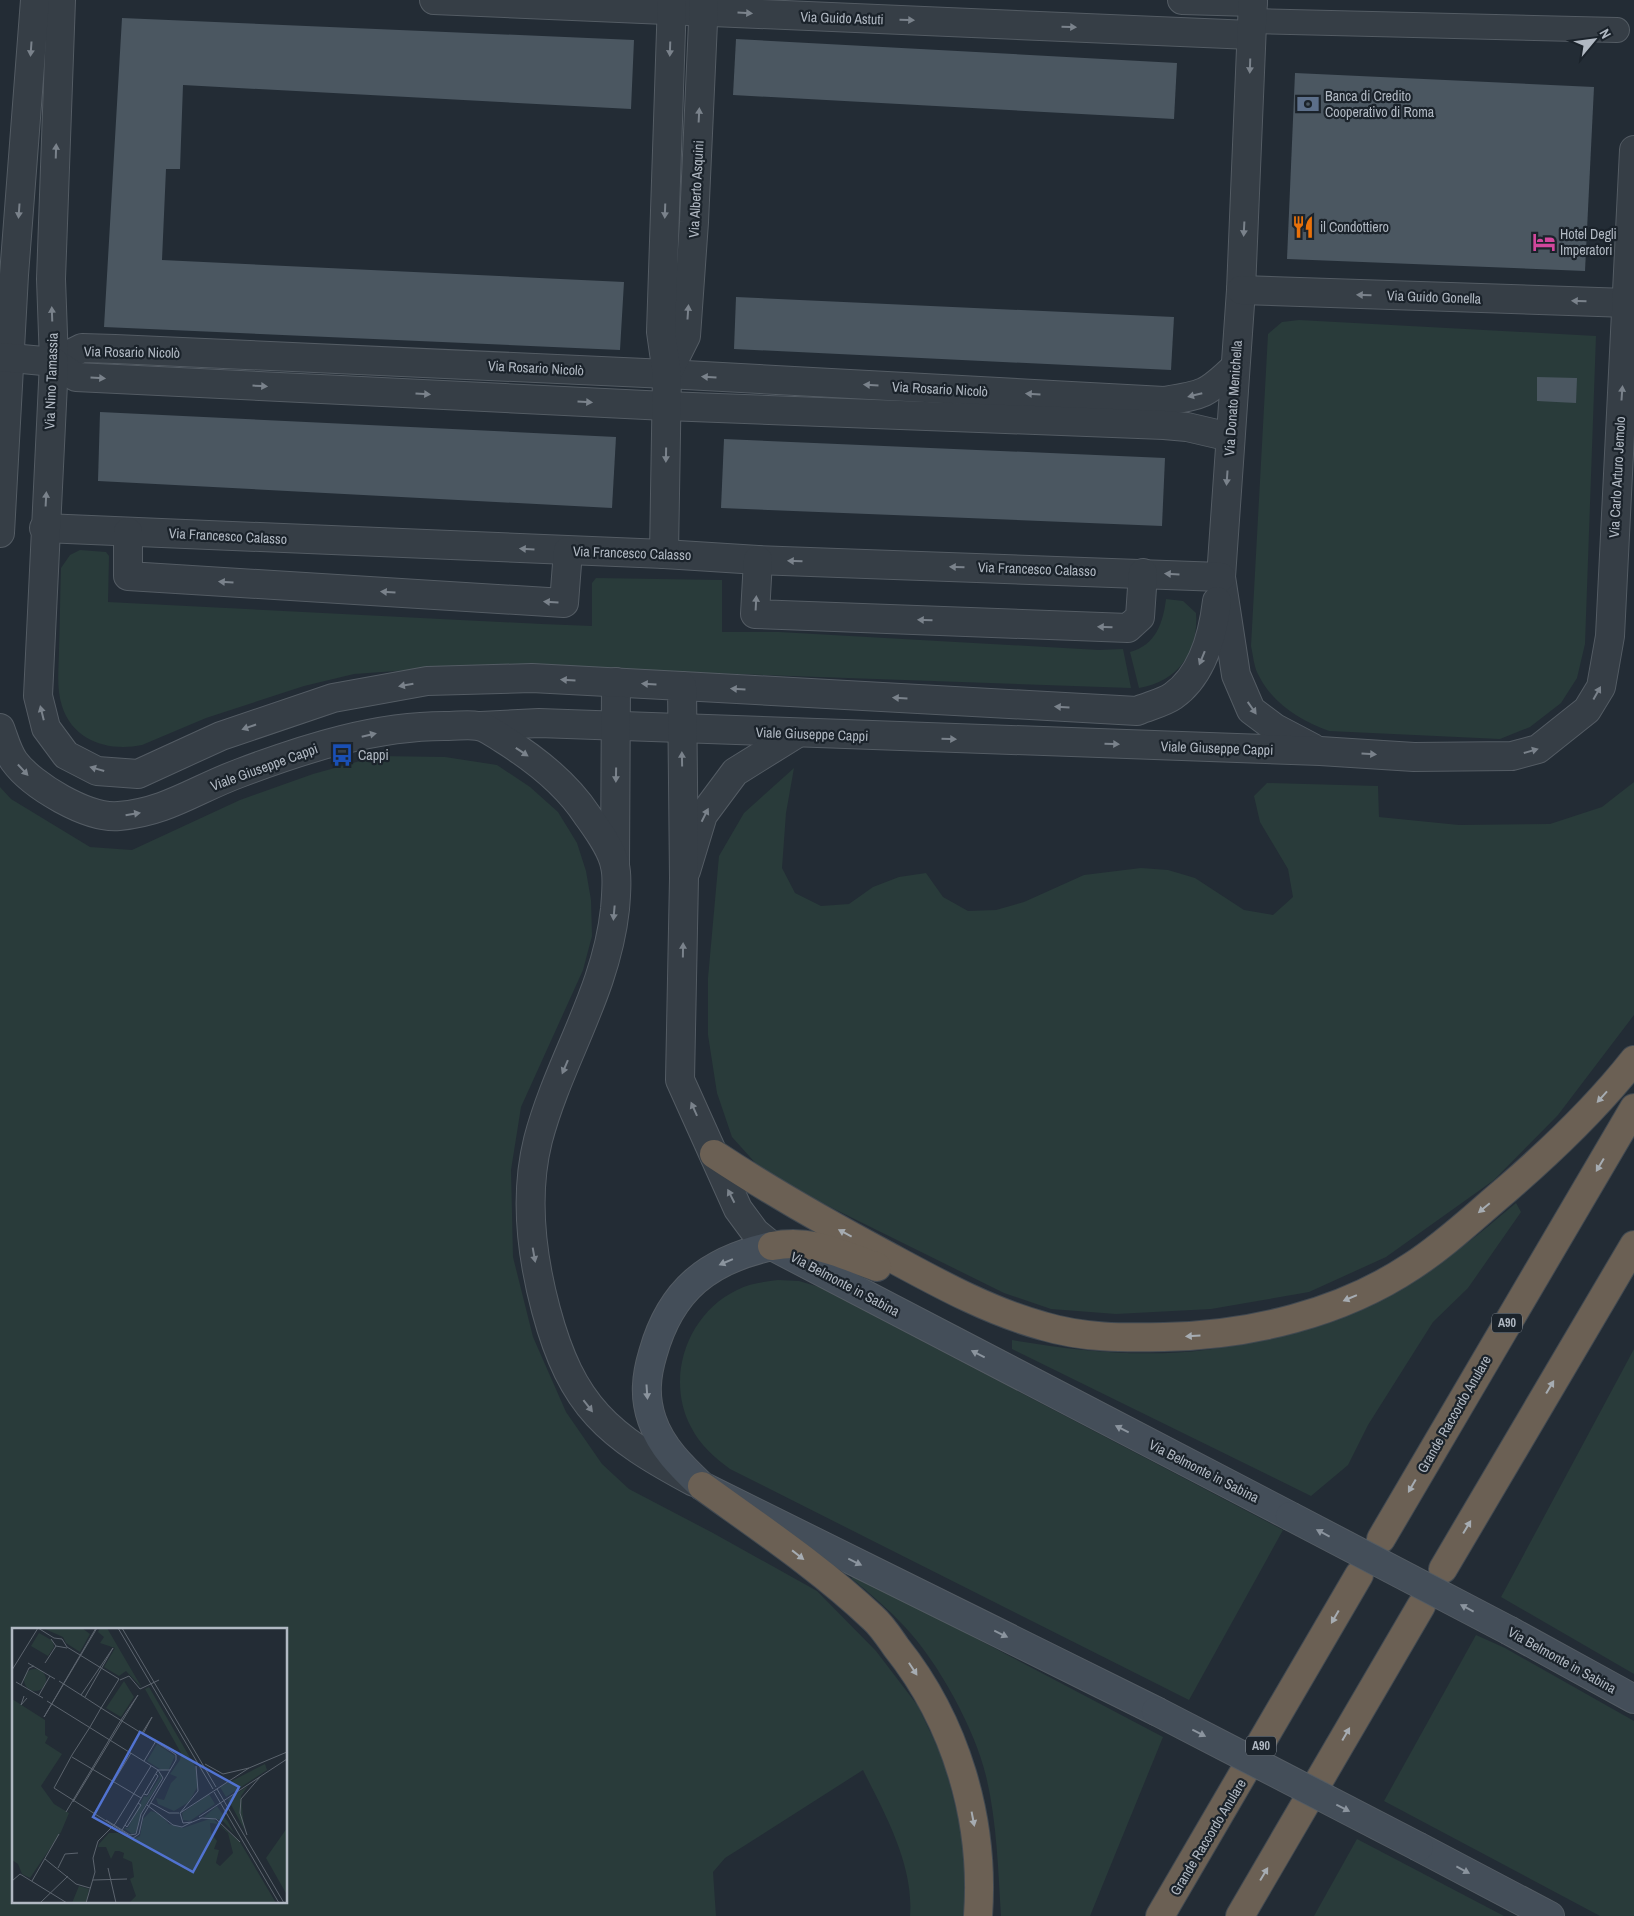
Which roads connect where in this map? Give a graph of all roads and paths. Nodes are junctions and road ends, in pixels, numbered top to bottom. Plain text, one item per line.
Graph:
1 (35, 0) edge
2 (61, 0) edge
3 (434, 0) edge
4 (1182, 0) edge
5 (672, 5) edge
6 (704, 6) edge
7 (1253, 15) edge
8 (1617, 30) dead end
9 (1634, 150) edge
10 (1241, 290) junction
11 (1628, 303) junction
12 (6, 358) edge
13 (54, 362) junction
14 (1234, 368) junction
15 (667, 374) junction
16 (666, 406) junction
17 (1230, 437) junction
18 (44, 528) junction
19 (128, 532) junction
20 (0, 533) edge
21 (568, 551) junction
22 (664, 554) junction
23 (758, 560) junction
24 (1143, 573) junction
25 (1221, 577) junction
26 (616, 682) junction
27 (682, 686) junction
28 (481, 726) junction
29 (616, 726) junction
30 (0, 728) edge
31 (682, 730) junction
32 (1565, 730) joint
33 (796, 734) junction
34 (1320, 751) junction
35 (615, 864) junction
36 (684, 878) junction
37 (1634, 1060) edge
38 (1634, 1108) edge
39 (714, 1154) junction
40 (1634, 1245) edge
41 (772, 1246) junction
42 (950, 1289) junction
43 (702, 1486) junction
44 (1381, 1539) dead end
45 (1442, 1569) dead end
46 (1359, 1575) dead end
47 (1421, 1606) dead end
48 (1634, 1699) edge
49 (978, 1916) edge
50 (1160, 1916) edge
51 (1240, 1916) edge
52 (1550, 1916) edge

1 -> 12 street
13 -> 2 street, Via Nino Tamassia
3 - 5 street, Via Guido Astuti
4 - 7 street
5 - 6 street, Via Guido Astuti
5 -> 15 street, Via Alberto Asquini
6 -> 7 street, Via Guido Astuti
15 -> 6 street, Via Alberto Asquini
7 - 8 street
7 -> 10 street, Via Donato Menichella
9 - 11 street, Via Carlo Arturo Jemolo
11 -> 10 street, Via Guido Gonella
10 - 14 street, Via Donato Menichella
32 -> 11 street, Via Carlo Arturo Jemolo
12 - 13 street
12 - 20 street
13 - 15 street, Via Rosario Nicolò
13 -> 16 street, Via Rosario Nicolò
18 -> 13 street, Via Nino Tamassia
14 -> 15 street, Via Rosario Nicolò
14 - 17 street, Via Donato Menichella
15 - 16 street, Via Alberto Asquini
16 - 17 street, Via Rosario Nicolò
16 -> 22 street, Via Alberto Asquini
17 -> 25 street, Via Donato Menichella
18 - 19 street, Via Francesco Calasso
26 -> 18 street, Via Nino Tamassia
21 -> 19 street, Via Francesco Calasso
21 -> 19 street
21 - 22 street, Via Francesco Calasso
22 - 23 street, Via Francesco Calasso
24 -> 23 street, Via Francesco Calasso
24 -> 23 street
25 -> 24 street, Via Francesco Calasso
25 -> 27 street
25 -> 34 street, Via Donato Menichella
27 -> 26 street
26 - 29 street
27 - 31 street
28 - 29 street, Viale Giuseppe Cappi
30 -> 28 street, Viale Giuseppe Cappi
28 -> 35 street
29 - 31 street, Viale Giuseppe Cappi
29 -> 35 street
31 - 33 street, Viale Giuseppe Cappi
36 -> 31 street
34 -> 32 street, Viale Giuseppe Cappi
33 -> 34 street, Viale Giuseppe Cappi
36 -> 33 street, Via Belmonte in Sabina
35 -> 43 street
39 -> 36 street, Via Belmonte in Sabina
37 -> 42 highway
38 -> 44 highway, Grande Raccordo Anulare / A90
41 -> 39 street, Via Belmonte in Sabina
42 -> 39 highway
45 -> 40 highway
41 - 42 highway
41 -> 43 main road
48 -> 41 main road, Via Belmonte in Sabina, bridge
43 -> 49 highway
43 -> 52 main road, bridge
46 -> 50 highway, Grande Raccordo Anulare / A90
51 -> 47 highway

